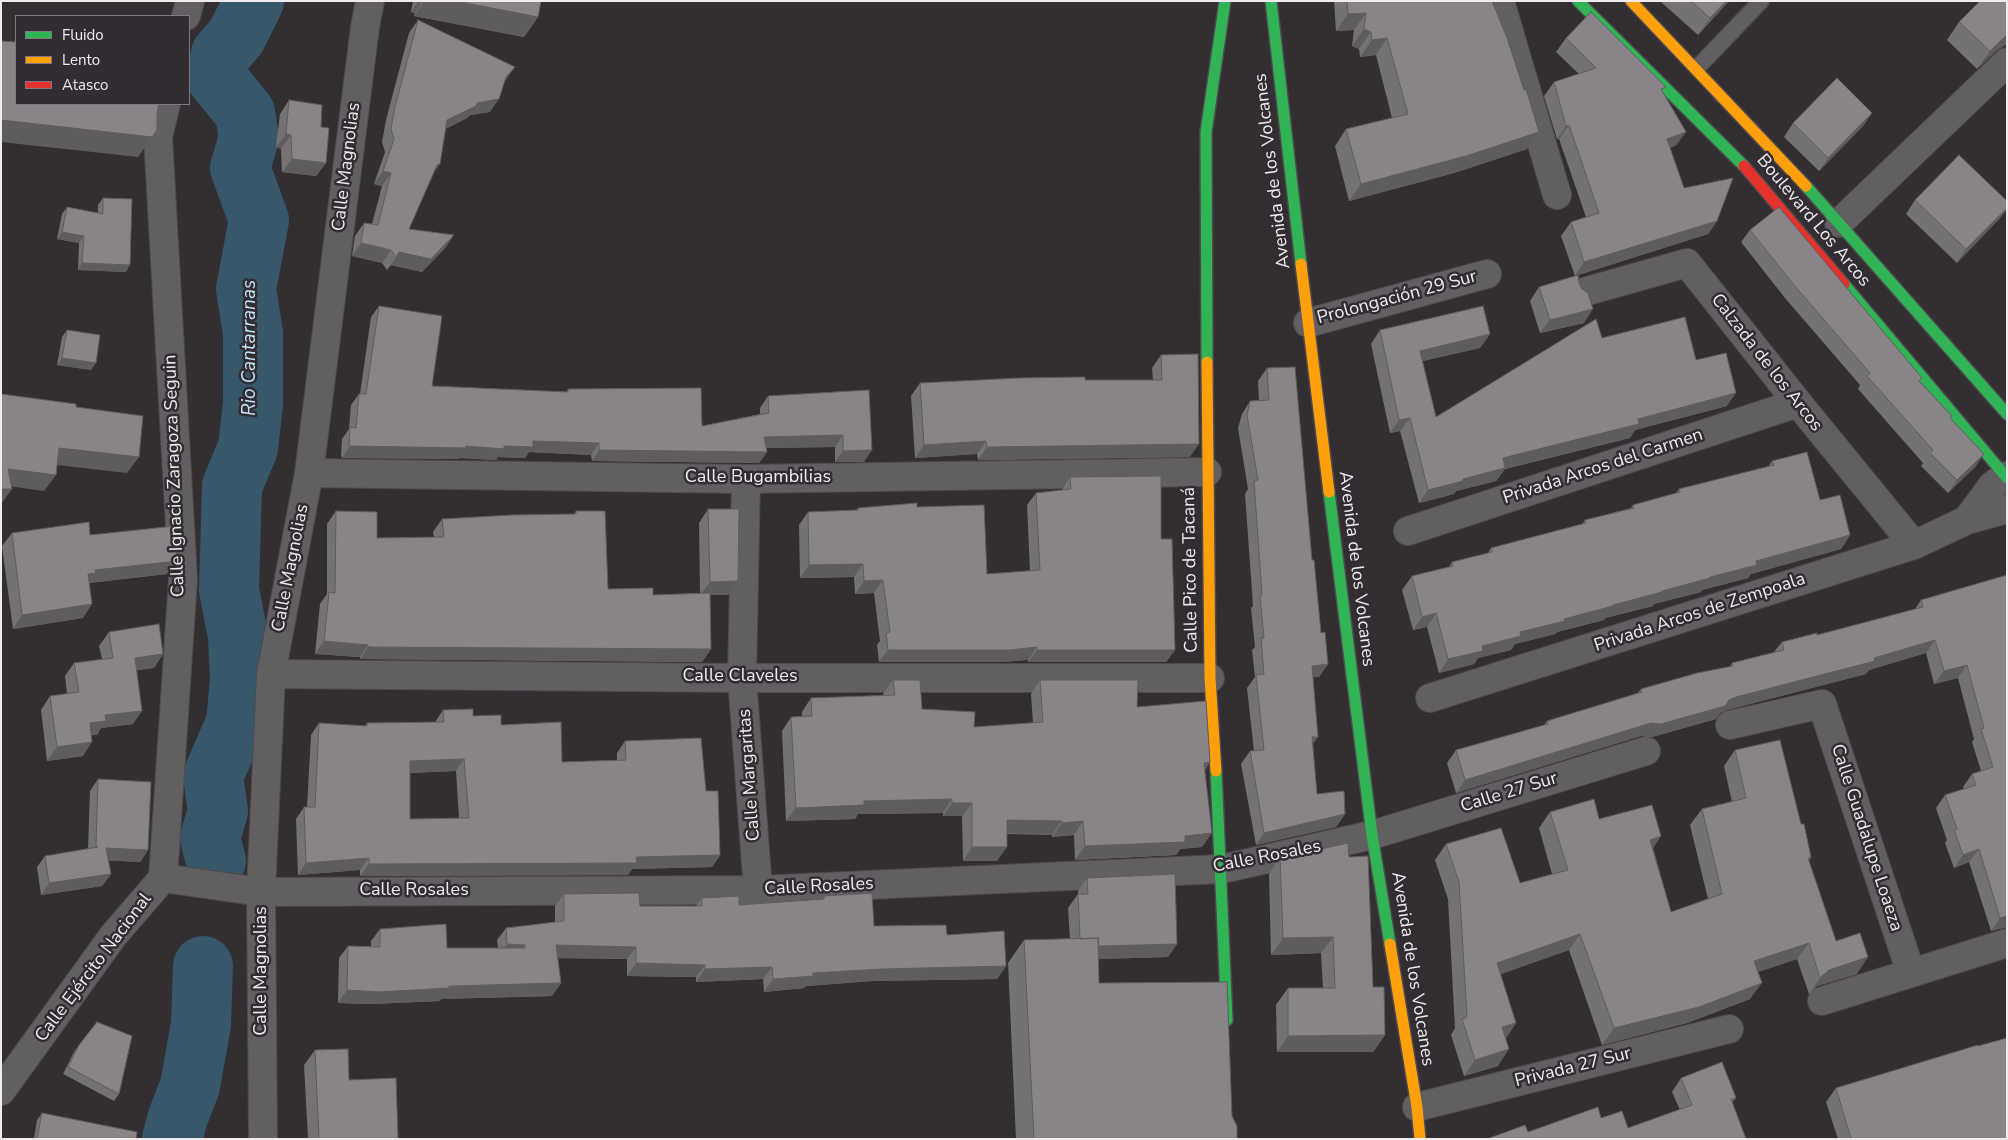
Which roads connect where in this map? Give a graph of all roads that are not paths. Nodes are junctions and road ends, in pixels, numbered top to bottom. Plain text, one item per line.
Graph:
1 (190, 1) edge
2 (370, 1) edge
3 (1225, 1) edge
4 (1271, 1) edge
5 (1500, 1) edge
6 (1578, 1) edge
7 (1631, 1) edge
8 (1761, 1) edge
9 (186, 15) edge
10 (2007, 62) edge
11 (1697, 68) junction
12 (166, 105) edge
13 (1556, 195) dead end
14 (1840, 223) junction
15 (1486, 274) dead end
16 (1584, 292) edge
17 (1308, 323) junction
18 (1798, 403) junction
19 (2007, 414) edge
20 (1207, 472) junction
21 (309, 473) junction
22 (2006, 477) edge
23 (746, 479) junction
24 (2007, 509) edge
25 (1967, 520) junction
26 (1408, 531) dead end
27 (1914, 545) junction
28 (271, 674) junction
29 (742, 678) junction
30 (1210, 678) junction
31 (1430, 698) dead end
32 (1730, 724) dead end
33 (1646, 751) dead end
34 (1372, 835) junction
35 (1222, 869) junction
36 (163, 878) junction
37 (758, 890) junction
38 (261, 892) junction
39 (2007, 943) edge
40 (1911, 973) junction
41 (1822, 1001) dead end
42 (1227, 1029) edge
43 (1729, 1029) dead end
44 (7, 1076) edge
45 (1418, 1107) junction
46 (263, 1139) edge
47 (1420, 1139) edge

1 - 9 street
2 - 21 street, Calle Magnolias
3 - 20 street, Calle Pico de Tacaná
4 - 17 street, Avenida de los Volcanes
5 - 13 street
6 - 22 street, Boulevard Los Arcos
7 - 11 street, Boulevard Los Arcos
8 - 11 lane
10 - 14 street
11 - 14 street, Boulevard Los Arcos
12 - 36 street, Calle Ignacio Zaragoza Seguin
14 - 19 street, Boulevard Los Arcos
15 - 17 street, Prolongación 29 Sur
16 - 18 street, Calzada de los Arcos
17 - 34 street, Avenida de los Volcanes
18 - 26 street, Privada Arcos del Carmen
18 - 27 street, Calzada de los Arcos
20 - 23 street, Calle Bugambilias
20 - 30 street, Calle Pico de Tacaná
21 - 23 street, Calle Bugambilias
21 - 28 street, Calle Magnolias
22 - 25 street, Privada Arcos de Zempoala
23 - 29 street, Calle Margaritas
24 - 25 street, Privada Arcos de Zempoala
25 - 27 street, Privada Arcos de Zempoala
27 - 31 street, Privada Arcos de Zempoala
28 - 29 street, Calle Claveles
28 - 38 street, Calle Magnolias
29 - 30 street, Calle Claveles
29 - 37 street, Calle Margaritas
30 - 35 street, Calle Pico de Tacaná
32 - 40 street, Calle Guadalupe Loaeza
33 - 34 street, Calle 27 Sur
34 - 35 street, Calle Rosales
34 - 45 street, Avenida de los Volcanes
35 - 37 street, Calle Rosales
35 - 42 street, Calle Pico de Tacaná
36 - 38 street, Calle Ejército Nacional
36 - 44 street, Calle Ejército Nacional
37 - 38 street, Calle Rosales
38 - 46 street, Calle Magnolias
39 - 40 street
40 - 41 street
43 - 45 street, Privada 27 Sur
45 - 47 street, Avenida de los Volcanes

